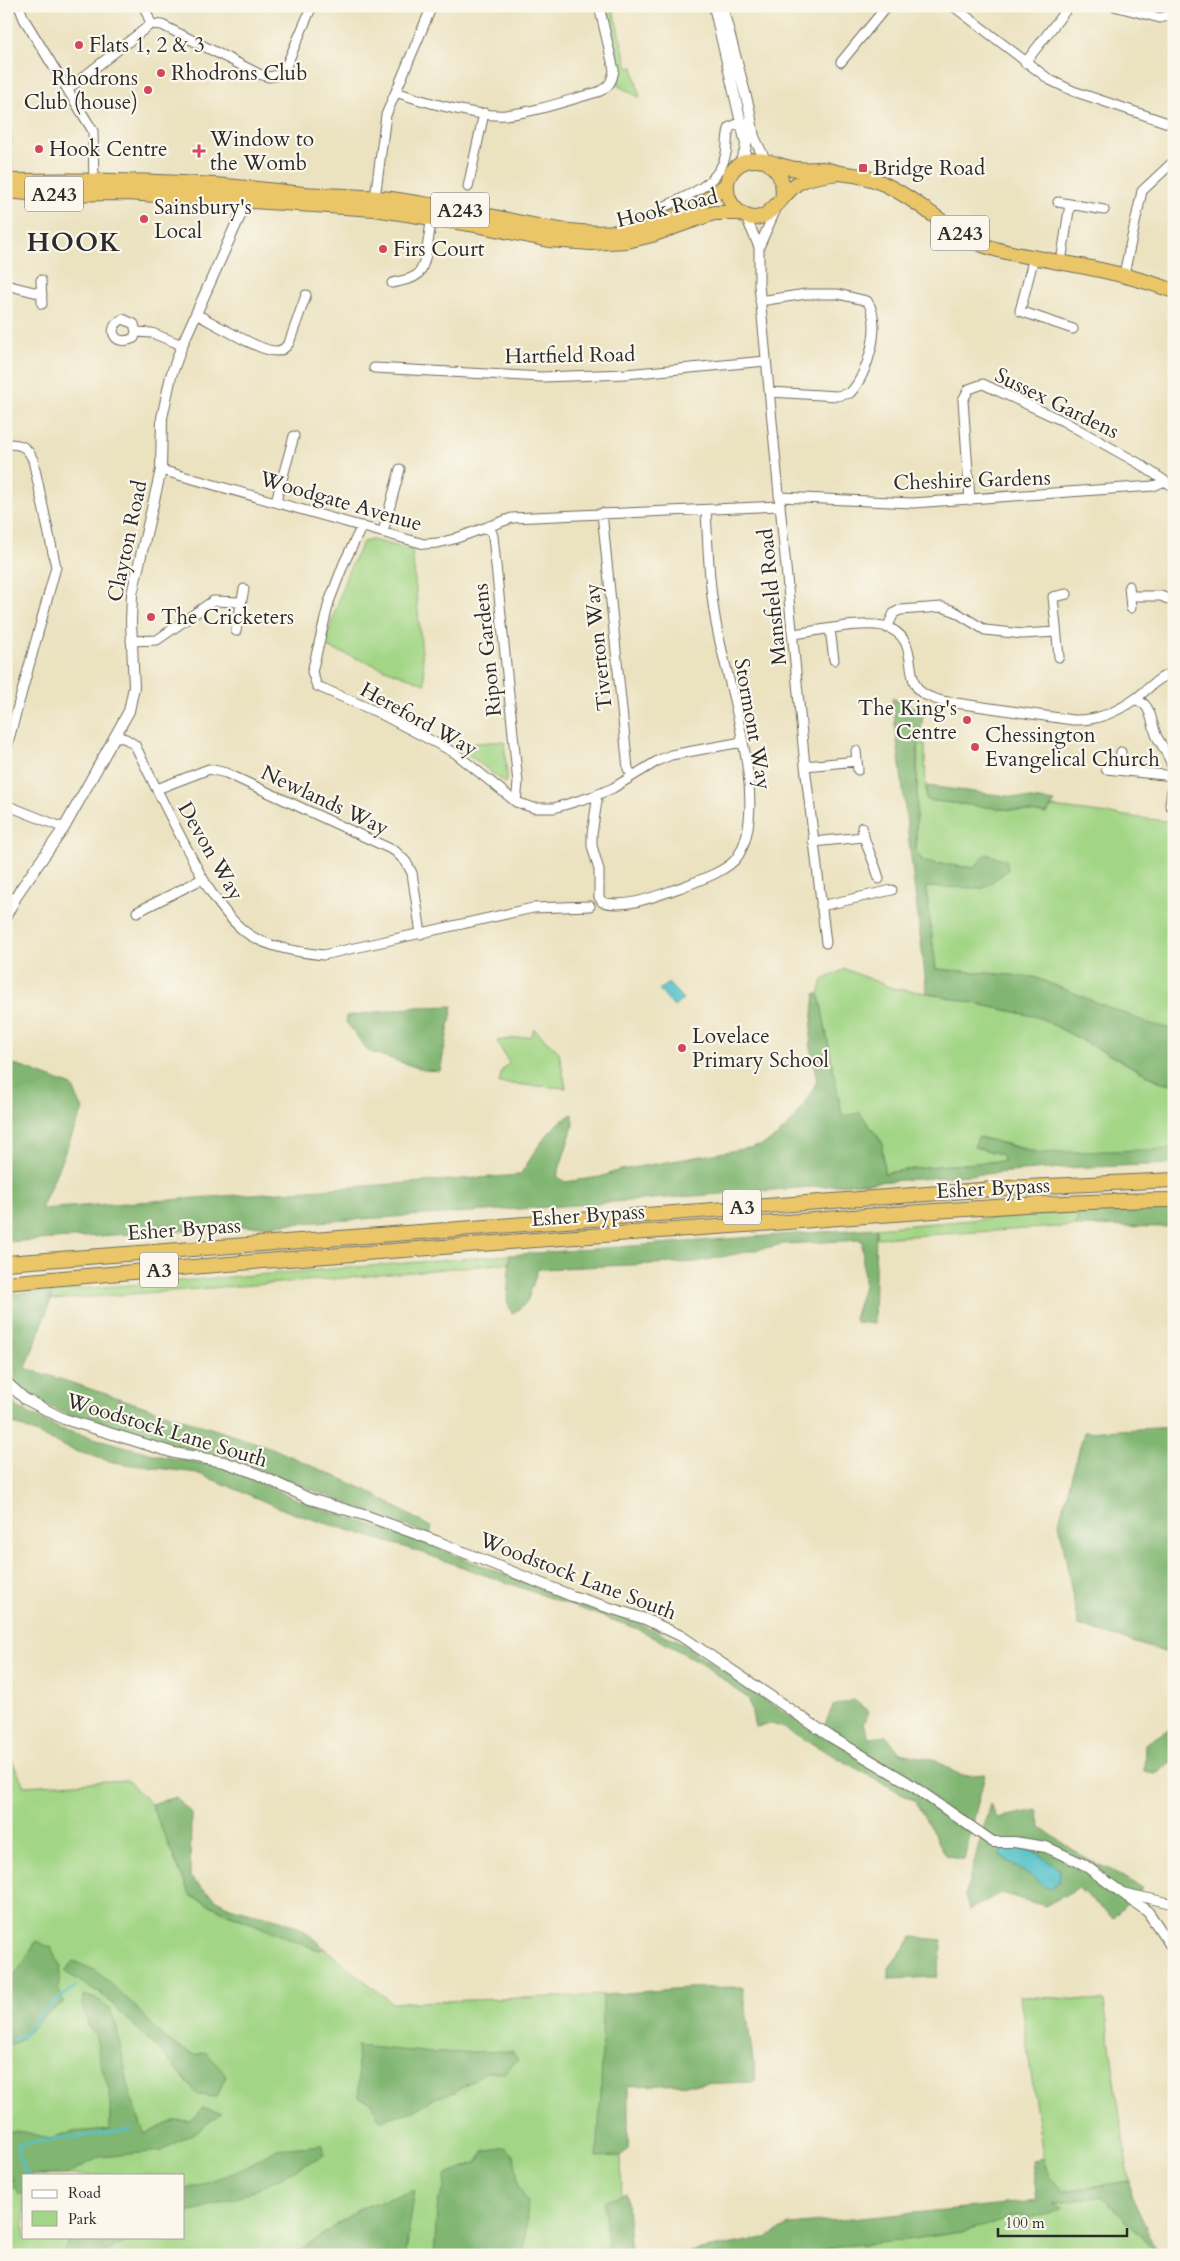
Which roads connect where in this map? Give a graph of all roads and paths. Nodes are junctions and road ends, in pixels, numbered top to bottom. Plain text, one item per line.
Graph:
1 (19, 6) edge
2 (144, 6) edge
3 (312, 6) edge
4 (432, 6) edge
5 (599, 6) edge
6 (714, 6) edge
7 (722, 6) edge
8 (886, 6) edge
9 (953, 6) edge
10 (1069, 6) edge
11 (1114, 6) edge
12 (1174, 14) edge
13 (151, 24) junction
14 (841, 62) dead end
15 (1025, 63) junction
16 (68, 89) junction
17 (396, 92) junction
18 (484, 113) junction
19 (742, 122) junction
20 (1174, 125) edge
21 (6, 126) edge
22 (1174, 161) edge
23 (767, 162) junction
24 (739, 164) junction
25 (838, 173) junction
26 (7, 184) edge
27 (727, 184) junction
28 (94, 186) junction
29 (468, 187) dead end
30 (253, 195) junction
31 (375, 198) junction
32 (780, 202) junction
33 (1058, 202) dead end
34 (1070, 204) junction
35 (1104, 210) dead end
36 (742, 214) junction
37 (432, 217) junction
38 (664, 220) junction
39 (760, 247) junction
40 (1034, 257) junction
41 (1061, 262) junction
42 (1124, 274) junction
43 (41, 280) dead end
44 (392, 283) dead end
45 (6, 285) edge
46 (1174, 291) edge
47 (42, 294) junction
48 (306, 295) dead end
49 (760, 301) junction
50 (42, 304) dead end
51 (196, 314) junction
52 (1073, 329) dead end
53 (136, 332) dead end
54 (182, 344) junction
55 (766, 361) junction
56 (374, 368) dead end
57 (770, 392) junction
58 (294, 436) dead end
59 (6, 444) edge
60 (400, 469) dead end
61 (161, 470) junction
62 (1165, 481) junction
63 (1174, 486) edge
64 (970, 500) junction
65 (276, 501) junction
66 (780, 501) junction
67 (706, 510) junction
68 (602, 513) junction
69 (362, 526) junction
70 (489, 526) junction
71 (383, 532) junction
72 (1129, 586) dead end
73 (244, 589) dead end
74 (1067, 594) dead end
75 (1130, 596) junction
76 (240, 602) junction
77 (1174, 602) edge
78 (1131, 608) dead end
79 (887, 628) junction
80 (830, 629) junction
81 (236, 630) dead end
82 (1056, 632) junction
83 (794, 634) junction
84 (131, 641) junction
85 (1059, 656) dead end
86 (834, 660) dead end
87 (1174, 673) edge
88 (1134, 700) junction
89 (116, 736) junction
90 (742, 742) junction
91 (6, 750) edge
92 (856, 750) dead end
93 (1121, 752) dead end
94 (806, 766) junction
95 (1106, 769) dead end
96 (1119, 769) junction
97 (1174, 774) edge
98 (632, 776) junction
99 (157, 790) junction
100 (594, 796) junction
101 (516, 802) junction
102 (6, 804) edge
103 (1174, 809) edge
104 (64, 828) junction
105 (813, 842) junction
106 (202, 878) junction
107 (880, 879) dead end
108 (892, 890) dead end
109 (590, 906) dead end
110 (821, 906) junction
111 (137, 912) dead end
112 (6, 916) edge
113 (421, 934) junction
114 (826, 943) dead end
115 (1174, 1180) edge
116 (1174, 1200) edge
117 (6, 1263) edge
118 (6, 1283) edge
119 (6, 1382) edge
120 (1124, 1893) junction
121 (1156, 1900) junction
122 (1174, 1904) edge
123 (1148, 1912) junction
124 (1174, 1950) edge

1 - 16 street
2 - 13 street
3 - 13 street
4 - 17 street
5 - 18 street
6 - 19 street
7 - 23 street
8 - 14 street
9 - 15 street
10 - 15 street
11 - 12 street
13 - 16 street
15 - 20 street
16 - 28 street
17 - 18 street
17 - 31 street
18 - 29 street
19 - 24 street
19 - 38 street
21 - 26 street
22 - 42 street
23 - 24 highway, A243
23 - 25 highway, A243
23 - 32 highway
24 - 27 highway, A243
25 - 32 highway, A243
25 - 40 highway, A243
26 - 28 highway, Hook Road
27 - 36 highway
27 - 38 highway, Hook Road / A243
28 - 30 highway, Hook Road / A243
30 - 31 highway, Hook Road / A243
30 - 37 highway, Hook Road / A243
30 - 51 street, Clayton Road
31 - 38 highway, Hook Road / A243
32 - 36 highway, A243
32 - 39 street, Mansfield Road
33 - 34 street
34 - 35 street
34 - 41 street
36 - 37 highway, Hook Road / A243
36 - 39 street, Mansfield Road
37 - 44 street
39 - 49 street, Mansfield Road
40 - 41 highway, A243
40 - 52 street
41 - 42 highway, A243
42 - 46 highway, A243
43 - 47 street
45 - 47 street
47 - 50 street
48 - 51 street
49 - 55 street, Mansfield Road
49 - 57 street
51 - 54 street, Clayton Road
53 - 54 street
54 - 61 street, Clayton Road
55 - 56 street, Hartfield Road
55 - 57 street, Mansfield Road
57 - 66 street, Mansfield Road
58 - 65 street
59 - 91 street
60 - 71 street
61 - 65 street, Woodgate Avenue
61 - 84 street, Clayton Road
62 - 63 street, Sussex Gardens
62 - 64 street, Cheshire Gardens
62 - 64 street, Sussex Gardens
64 - 66 street, Cheshire Gardens
65 - 69 street, Woodgate Avenue
66 - 67 street, Woodgate Avenue
66 - 83 street, Mansfield Road
67 - 68 street, Woodgate Avenue
67 - 90 street, Stormont Way
68 - 70 street, Woodgate Avenue
68 - 98 street, Tiverton Way
69 - 71 street, Woodgate Avenue
69 - 101 street, Hereford Way
70 - 71 street, Woodgate Avenue
70 - 101 street, Ripon Gardens
72 - 75 street
73 - 76 street
74 - 82 street
75 - 77 street
75 - 78 street
76 - 81 street
76 - 84 street
79 - 80 street
79 - 82 street
79 - 88 street
80 - 83 street
80 - 86 street
82 - 85 street
83 - 94 street, Mansfield Road
84 - 89 street, Clayton Road
87 - 88 street
88 - 97 street
89 - 99 street, Devon Way
89 - 104 street, Clayton Road
90 - 98 street, Hereford Way
90 - 100 street, Stormont Way
92 - 94 street
93 - 96 street
94 - 105 street, Mansfield Road
95 - 96 street
96 - 97 street
97 - 103 street
98 - 100 street, Hereford Way
99 - 106 street, Devon Way
99 - 113 street, Newlands Way
100 - 101 street, Hereford Way
102 - 104 street
104 - 112 street, Clayton Road
105 - 107 street
105 - 110 street, Mansfield Road
106 - 111 street
106 - 113 street, Devon Way
108 - 110 street
109 - 113 street, Devon Way
110 - 114 street, Mansfield Road
115 - 117 highway, Esher Bypass / A3
116 - 118 highway, Esher Bypass / A3
119 - 120 street, Woodstock Lane South
120 - 121 street
120 - 123 street, Woodstock Lane South
121 - 122 street
121 - 123 street
123 - 124 street, Woodstock Lane South

